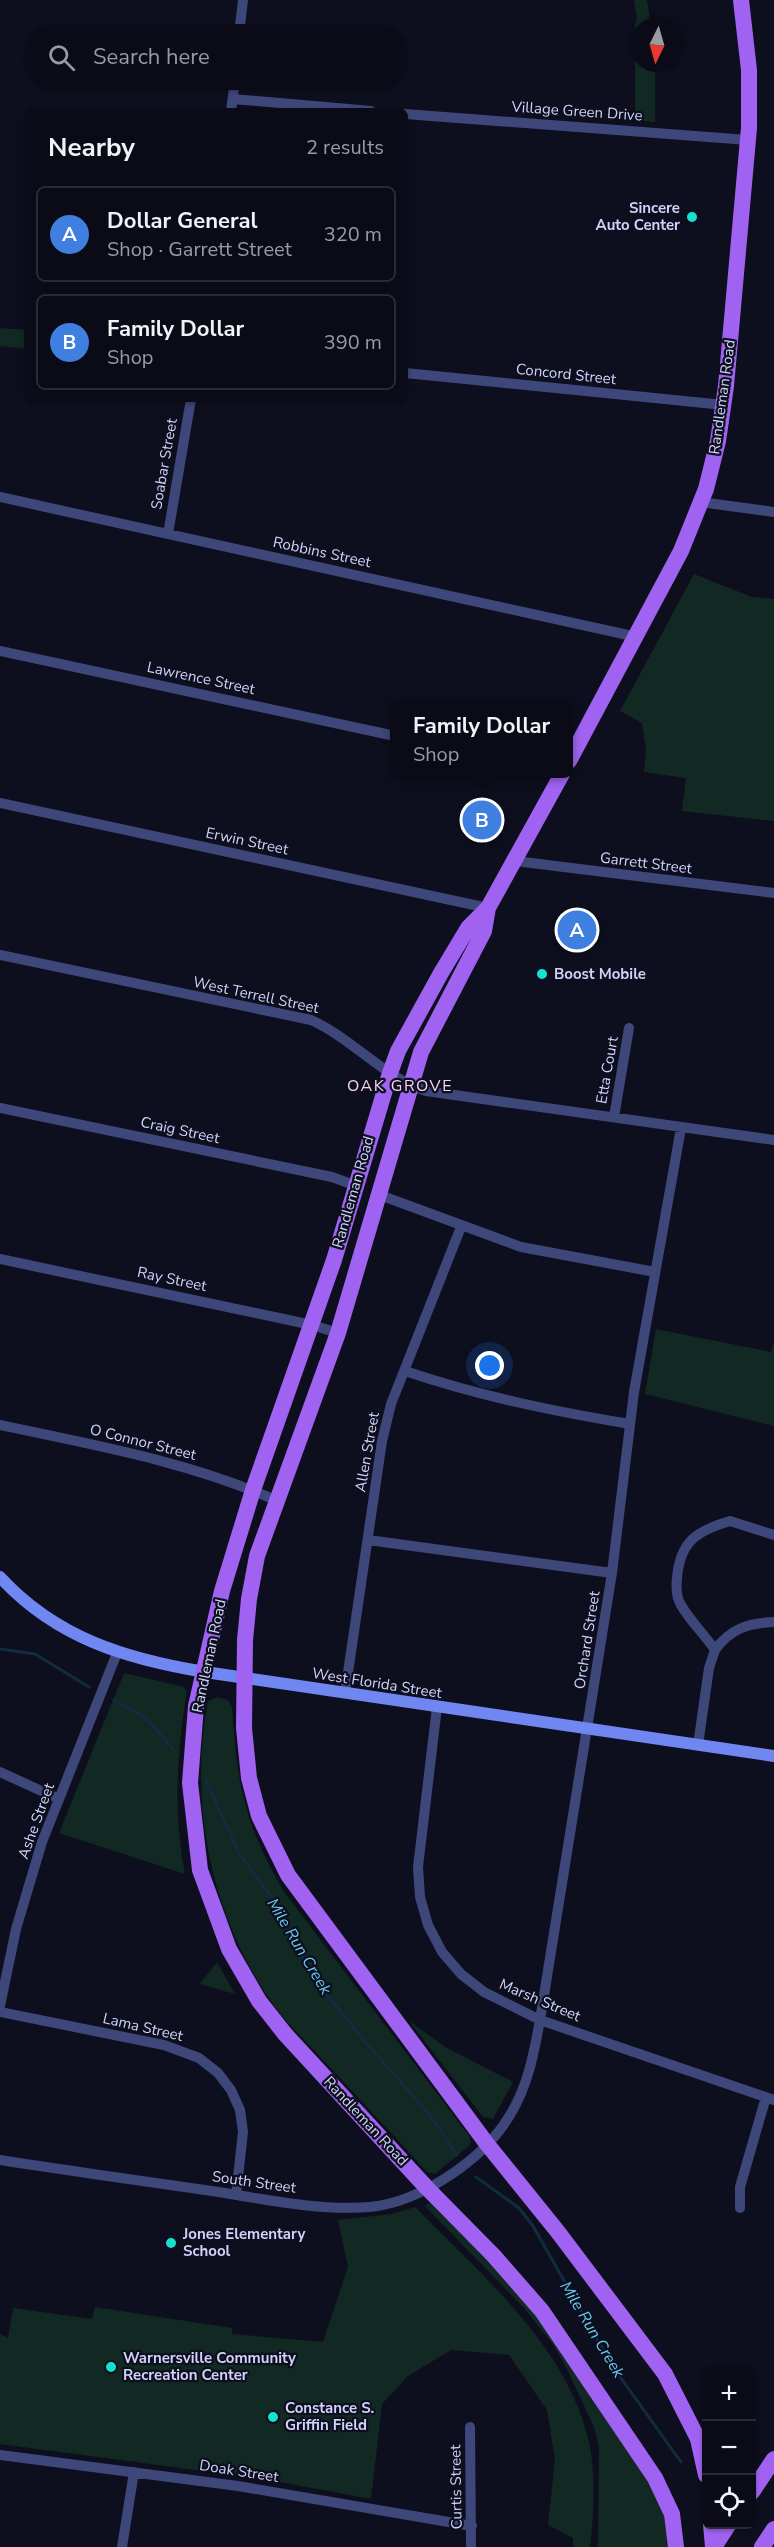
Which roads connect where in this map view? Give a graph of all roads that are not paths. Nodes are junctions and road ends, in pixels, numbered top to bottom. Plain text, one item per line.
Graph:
1 (243, 0) edge
2 (741, 0) edge
3 (241, 24) edge
4 (234, 90) edge
5 (233, 99) junction
6 (232, 108) edge
7 (336, 108) edge
8 (408, 114) edge
9 (748, 140) junction
10 (408, 374) edge
11 (190, 402) edge
12 (724, 405) junction
13 (0, 497) edge
14 (700, 502) junction
15 (774, 512) edge
16 (168, 534) junction
17 (637, 637) junction
18 (0, 651) edge
19 (390, 735) edge
20 (573, 754) edge
21 (560, 778) edge
22 (0, 803) edge
23 (515, 861) junction
24 (774, 893) edge
25 (488, 908) junction
26 (0, 955) edge
27 (629, 1029) dead end
28 (390, 1073) junction
29 (410, 1086) junction
30 (0, 1107) edge
31 (614, 1118) junction
32 (681, 1128) junction
33 (774, 1140) edge
34 (354, 1185) junction
35 (377, 1194) junction
36 (461, 1227) junction
37 (0, 1258) edge
38 (655, 1272) junction
39 (312, 1325) junction
40 (338, 1333) junction
41 (405, 1371) junction
42 (630, 1424) junction
43 (0, 1425) edge
44 (253, 1490) junction
45 (275, 1500) junction
46 (774, 1535) edge
47 (368, 1539) junction
48 (612, 1573) junction
49 (0, 1577) edge
50 (774, 1622) edge
51 (715, 1650) junction
52 (117, 1653) junction
53 (205, 1672) junction
54 (246, 1677) junction
55 (345, 1693) junction
56 (437, 1707) junction
57 (589, 1728) junction
58 (698, 1745) junction
59 (774, 1756) edge
60 (0, 1772) edge
61 (60, 1799) junction
62 (0, 2006) edge
63 (0, 2012) edge
64 (540, 2020) junction
65 (770, 2098) edge
66 (487, 2144) junction
67 (0, 2160) edge
68 (427, 2188) junction
69 (236, 2195) junction
70 (740, 2208) dead end
71 (470, 2427) dead end
72 (0, 2455) edge
73 (702, 2456) edge
74 (774, 2459) edge
75 (134, 2472) junction
76 (756, 2483) edge
77 (472, 2526) junction
78 (711, 2529) edge
79 (726, 2529) edge
80 (774, 2529) edge
81 (122, 2547) edge
82 (471, 2547) edge
83 (676, 2547) edge
84 (713, 2547) edge
85 (762, 2547) edge

1 - 3 street
2 - 9 main road, Randleman Road
4 - 5 street
5 - 6 street
5 - 7 street
8 - 9 street, Village Green Drive
9 - 12 main road, Randleman Road
10 - 12 street, Concord Street
11 - 16 street, Soabar Street
12 - 14 main road, Randleman Road
13 - 16 street, Robbins Street
14 - 15 street
14 - 17 main road, Randleman Road
16 - 17 street, Robbins Street
17 - 20 main road, Randleman Road
18 - 19 street, Lawrence Street
21 - 23 main road, Randleman Road
22 - 25 street, Erwin Street
23 - 24 street, Garrett Street
23 - 25 main road, Randleman Road
25 - 28 main road, Randleman Road
25 - 29 main road, Randleman Road
26 - 28 street, West Terrell Street
27 - 31 street, Etta Court
28 - 29 street, West Terrell Street
28 - 34 main road, Randleman Road
29 - 31 street, West Terrell Street
29 - 35 main road, Randleman Road
30 - 34 street, Craig Street
31 - 32 street, West Terrell Street
32 - 33 street, West Terrell Street
32 - 38 street, Orchard Street
34 - 39 main road, Randleman Road
35 - 36 street
35 - 40 main road, Randleman Road
36 - 38 street
36 - 41 street, Allen Street
37 - 39 street, Ray Street
38 - 42 street, Orchard Street
39 - 40 street, Ray Street
39 - 44 main road, Randleman Road
40 - 45 main road, Randleman Road
41 - 42 street
41 - 47 street, Allen Street
42 - 48 street, Orchard Street
43 - 44 street, O Connor Street
44 - 45 street, O Connor Street
44 - 53 main road, Randleman Road
45 - 54 main road, Randleman Road
46 - 51 street
47 - 48 street
47 - 55 street, Allen Street
48 - 57 street, Orchard Street
49 - 52 main road, West Florida Street
50 - 51 street
51 - 58 street
52 - 53 main road, West Florida Street
52 - 61 street, Ashe Street
53 - 54 main road, West Florida Street
53 - 68 main road, Randleman Road
54 - 55 main road, West Florida Street
54 - 66 main road, Randleman Road
55 - 56 main road, West Florida Street
56 - 57 main road, West Florida Street
56 - 64 street, Marsh Street
57 - 58 main road, West Florida Street
57 - 64 street, Orchard Street
58 - 59 main road, West Florida Street
60 - 61 street
61 - 62 street, Ashe Street
63 - 69 street, Lama Street
64 - 65 street, Marsh Street
64 - 66 street, Orchard Street
65 - 70 street
66 - 68 street, South Street
66 - 73 main road, Randleman Road
67 - 69 street, South Street
68 - 69 street, South Street
68 - 83 main road, Randleman Road
71 - 77 street, Curtis Street
72 - 75 street, Doak Street
74 - 76 main road
75 - 77 street, Doak Street
75 - 81 street
77 - 82 street, Curtis Street
78 - 84 main road
79 - 84 main road
80 - 85 main road

